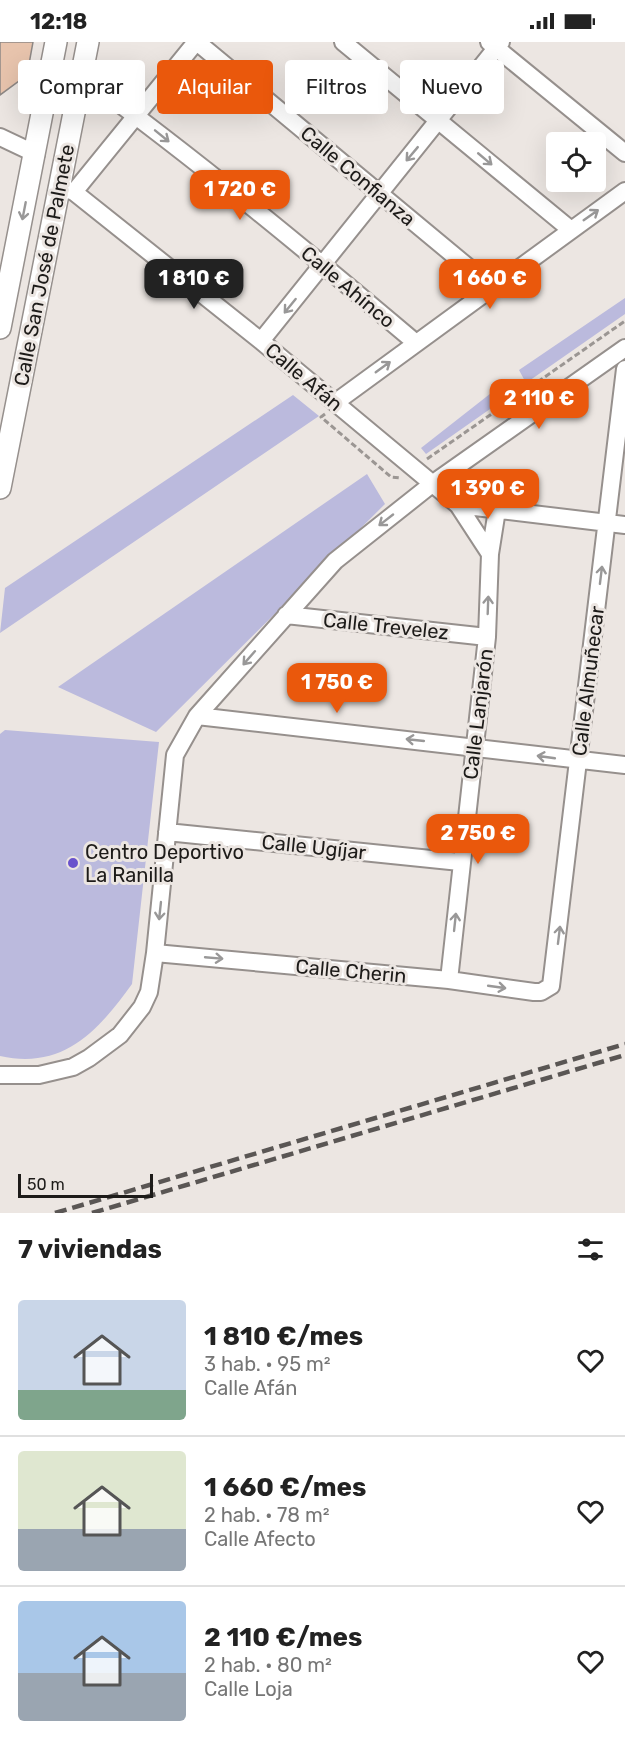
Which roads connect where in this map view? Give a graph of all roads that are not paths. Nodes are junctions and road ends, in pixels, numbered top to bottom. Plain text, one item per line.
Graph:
1 (56, 42) edge
2 (88, 42) edge
3 (196, 42) edge
4 (343, 42) edge
5 (495, 44) edge
6 (53, 60) edge
7 (85, 60) edge
8 (43, 114) edge
9 (56, 114) edge
10 (77, 114) edge
11 (135, 115) junction
12 (440, 120) junction
13 (0, 137) edge
14 (625, 153) edge
15 (36, 154) junction
16 (66, 190) junction
17 (625, 191) edge
18 (379, 194) junction
19 (570, 230) junction
20 (323, 265) junction
21 (492, 287) junction
22 (0, 328) edge
23 (261, 341) junction
24 (416, 343) junction
25 (625, 348) edge
26 (625, 369) edge
27 (333, 406) junction
28 (8, 415) edge
29 (432, 484) junction
30 (0, 488) edge
31 (458, 505) junction
32 (497, 510) junction
33 (607, 523) junction
34 (625, 525) edge
35 (490, 554) junction
36 (286, 615) junction
37 (487, 637) junction
38 (197, 716) junction
39 (474, 747) junction
40 (579, 761) junction
41 (625, 765) edge
42 (167, 832) junction
43 (460, 862) junction
44 (155, 953) junction
45 (449, 980) junction
46 (546, 990) joint
47 (2, 1074) edge

1 - 6 street, Calle San José de Palmete
2 - 7 street, Calle San José de Palmete
3 - 11 street
3 - 18 street, Calle Confianza
4 - 12 street
5 - 12 street
5 - 14 street
8 - 15 street, Calle San José de Palmete
9 - 16 street
10 - 16 street, Calle San José de Palmete
11 - 16 street
11 -> 20 street, Calle Ahínco
12 -> 18 street
12 -> 19 street
13 - 15 street
15 - 16 street
15 -> 22 street, Calle San José de Palmete
16 - 23 street, Calle Afán
16 - 28 street, Calle San José de Palmete
19 -> 17 street
18 - 20 street
18 - 21 street, Calle Confianza
19 - 21 street
20 -> 23 street
20 - 24 street, Calle Ahínco
21 - 24 street
23 - 27 street, Calle Afán
27 -> 24 street
25 - 29 street
26 - 33 street, Calle Almuñecar
27 - 29 street, Calle Afán
28 - 30 street, Calle San José de Palmete
29 - 31 street
29 -> 36 street
31 - 32 street
31 - 35 street
32 - 33 street
32 - 35 street, Calle Lanjarón
33 - 34 street
40 -> 33 street, Calle Almuñecar
37 -> 35 street, Calle Lanjarón
36 - 37 street, Calle Trevelez
36 -> 38 street
37 - 39 street, Calle Lanjarón
39 -> 38 street
38 - 42 street
40 -> 39 street
39 - 43 street, Calle Lanjarón
40 - 41 street
46 -> 40 street, Calle Almuñecar
42 - 43 street, Calle Ugíjar
42 -> 44 street
45 -> 43 street, Calle Lanjarón
44 -> 45 street, Calle Cherin
44 - 47 street
45 -> 46 street, Calle Cherin

